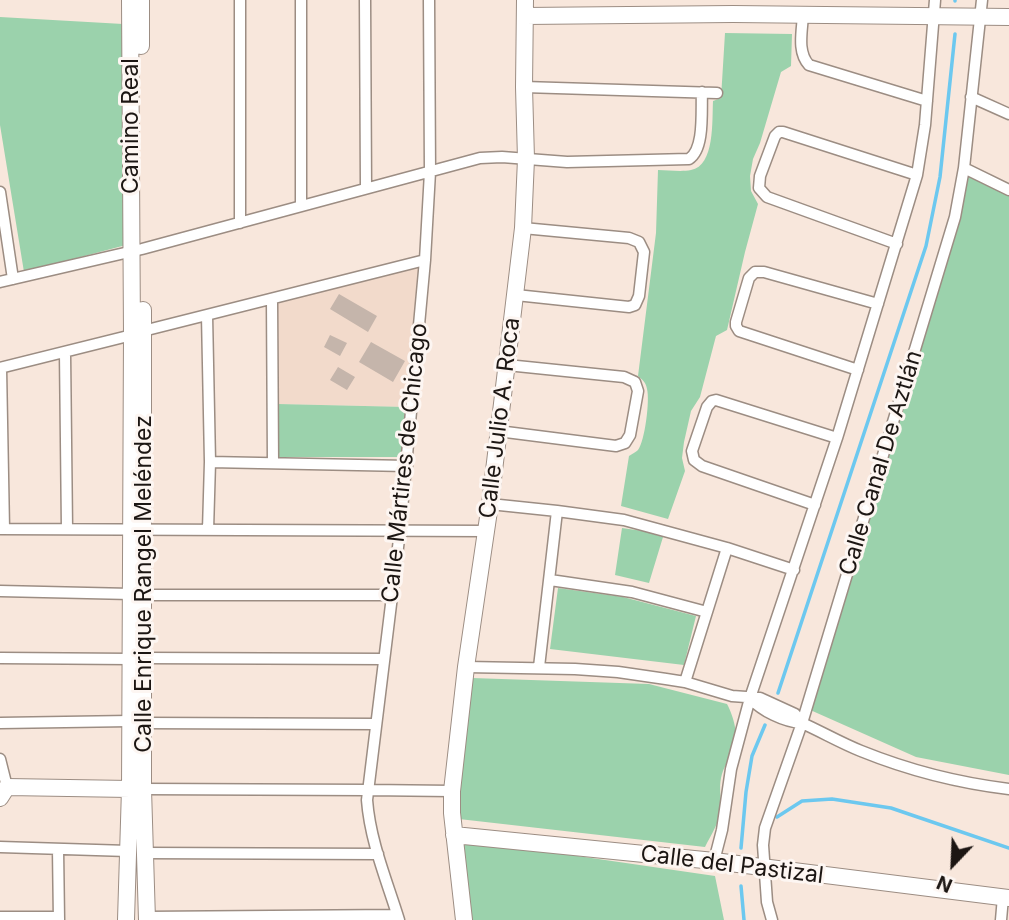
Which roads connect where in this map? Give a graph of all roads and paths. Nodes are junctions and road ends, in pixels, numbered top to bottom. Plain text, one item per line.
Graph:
1 (130, 0) edge
2 (141, 0) edge
3 (240, 0) edge
4 (301, 0) edge
5 (365, 0) edge
6 (429, 0) edge
7 (982, 0) edge
8 (525, 8) edge
9 (934, 8) edge
10 (803, 15) junction
11 (980, 17) junction
12 (1009, 17) edge
13 (524, 87) junction
14 (702, 92) junction
15 (717, 93) dead end
16 (971, 97) junction
17 (927, 101) junction
18 (1009, 114) edge
19 (526, 159) junction
20 (964, 168) junction
21 (430, 172) junction
22 (917, 175) junction
23 (366, 188) junction
24 (1009, 190) edge
25 (0, 192) edge
26 (301, 205) junction
27 (240, 223) junction
28 (523, 228) junction
29 (897, 244) junction
30 (137, 250) junction
31 (425, 260) junction
32 (13, 279) junction
33 (0, 282) edge
34 (516, 295) junction
35 (272, 299) junction
36 (878, 304) junction
37 (207, 315) junction
38 (138, 333) junction
39 (65, 353) junction
40 (507, 365) junction
41 (1, 368) edge
42 (858, 370) junction
43 (498, 430) junction
44 (837, 438) junction
45 (209, 462) junction
46 (1, 463) edge
47 (273, 463) junction
48 (407, 466) junction
49 (490, 505) junction
50 (815, 505) junction
51 (558, 511) junction
52 (2, 529) edge
53 (67, 529) junction
54 (137, 530) junction
55 (208, 530) junction
56 (400, 531) junction
57 (486, 531) junction
58 (727, 548) junction
59 (794, 570) junction
60 (550, 580) junction
61 (0, 591) edge
62 (137, 594) junction
63 (392, 595) junction
64 (707, 612) junction
65 (137, 658) junction
66 (0, 659) edge
67 (384, 659) junction
68 (466, 667) junction
69 (539, 667) junction
70 (685, 682) junction
71 (750, 698) junction
72 (137, 722) junction
73 (0, 723) edge
74 (802, 723) junction
75 (376, 724) junction
76 (0, 759) edge
77 (137, 789) junction
78 (368, 789) junction
79 (1009, 789) edge
80 (452, 791) junction
81 (4, 793) edge
82 (454, 835) junction
83 (0, 847) edge
84 (58, 849) junction
85 (128, 851) junction
86 (145, 853) junction
87 (378, 854) junction
88 (714, 861) junction
89 (765, 868) junction
90 (1006, 897) edge
91 (0, 917) edge
92 (59, 918) edge
93 (398, 918) edge
94 (147, 919) edge
95 (126, 920) edge
96 (464, 920) edge
97 (772, 920) edge
98 (1001, 920) edge

1 - 30 street, Camino Real
2 - 30 street, Camino Real
3 - 27 street
4 - 26 street
5 - 23 street
6 - 21 street, Calle Mártires de Chicago
7 - 11 street, Calle Canal De Aztlán
8 - 10 street
8 - 13 street, Calle Julio A. Roca
9 - 10 street
9 - 11 street
9 - 17 street
10 - 17 street
11 - 12 street
11 - 16 street, Calle Canal De Aztlán
13 - 14 street
13 - 19 street, Calle Julio A. Roca
14 - 15 street
14 - 19 street
16 - 18 street
16 - 20 street, Calle Canal De Aztlán
17 - 22 street
19 - 21 street
19 - 28 street, Calle Julio A. Roca
20 - 24 street
20 - 74 street, Calle Canal De Aztlán
21 - 23 street
21 - 31 street, Calle Mártires de Chicago
22 - 29 street
22 - 29 street
23 - 26 street
25 - 32 street
26 - 27 street
27 - 30 street
28 - 34 street, Calle Julio A. Roca
28 - 34 street
29 - 36 street
30 - 32 street
30 - 38 street, Calle Enrique Rangel Meléndez
31 - 35 street
31 - 48 street, Calle Mártires de Chicago
32 - 33 street
34 - 40 street, Calle Julio A. Roca
35 - 37 street
35 - 47 street
36 - 42 street
36 - 42 street
37 - 38 street
37 - 45 street
38 - 39 street
38 - 54 street, Calle Enrique Rangel Meléndez
39 - 41 street
39 - 53 street
40 - 43 street, Calle Julio A. Roca
40 - 43 street
41 - 46 street
42 - 44 street
43 - 49 street, Calle Julio A. Roca
44 - 50 street
44 - 50 street
45 - 47 street
45 - 55 street
46 - 52 street
47 - 48 street
48 - 56 street, Calle Mártires de Chicago
49 - 51 street
49 - 57 street, Calle Julio A. Roca
50 - 59 street
51 - 58 street
51 - 60 street
52 - 53 street
53 - 54 street
54 - 55 street
54 - 62 street, Calle Enrique Rangel Meléndez
55 - 56 street
56 - 57 street
56 - 63 street, Calle Mártires de Chicago
57 - 68 street, Calle Julio A. Roca
58 - 59 street
58 - 64 street
59 - 71 street
60 - 64 street
60 - 69 street
61 - 62 street
62 - 63 street
62 - 65 street, Calle Enrique Rangel Meléndez
63 - 67 street, Calle Mártires de Chicago
64 - 70 street
65 - 66 street
65 - 67 street
65 - 72 street, Calle Enrique Rangel Meléndez
67 - 75 street, Calle Mártires de Chicago
68 - 69 street
68 - 80 street, Calle Julio A. Roca
69 - 70 street
70 - 71 street
71 - 74 street
71 - 88 street
72 - 73 street
72 - 75 street
72 - 77 street, Calle Enrique Rangel Meléndez
74 - 79 street
74 - 89 street, Calle Canal De Aztlán
75 - 78 street, Calle Mártires de Chicago
76 - 81 street
77 - 78 street
77 - 81 street
77 - 85 street, Calle Enrique Rangel Meléndez
77 - 86 street, Calle Enrique Rangel Meléndez
78 - 80 street
78 - 87 street, Calle Mártires de Chicago
80 - 82 street, Calle Julio A. Roca
82 - 88 street, Calle del Pastizal
82 - 96 street, Calle Julio A. Roca
83 - 84 street
84 - 85 street
84 - 92 street
85 - 95 street, Calle Enrique Rangel Meléndez
86 - 87 street
86 - 94 street, Calle Enrique Rangel Meléndez
87 - 93 street, Calle Mártires de Chicago
88 - 89 street, Calle del Pastizal
89 - 90 street, Calle del Pastizal
89 - 97 street, Calle Canal De Aztlán
90 - 98 street
91 - 92 street
93 - 94 street

